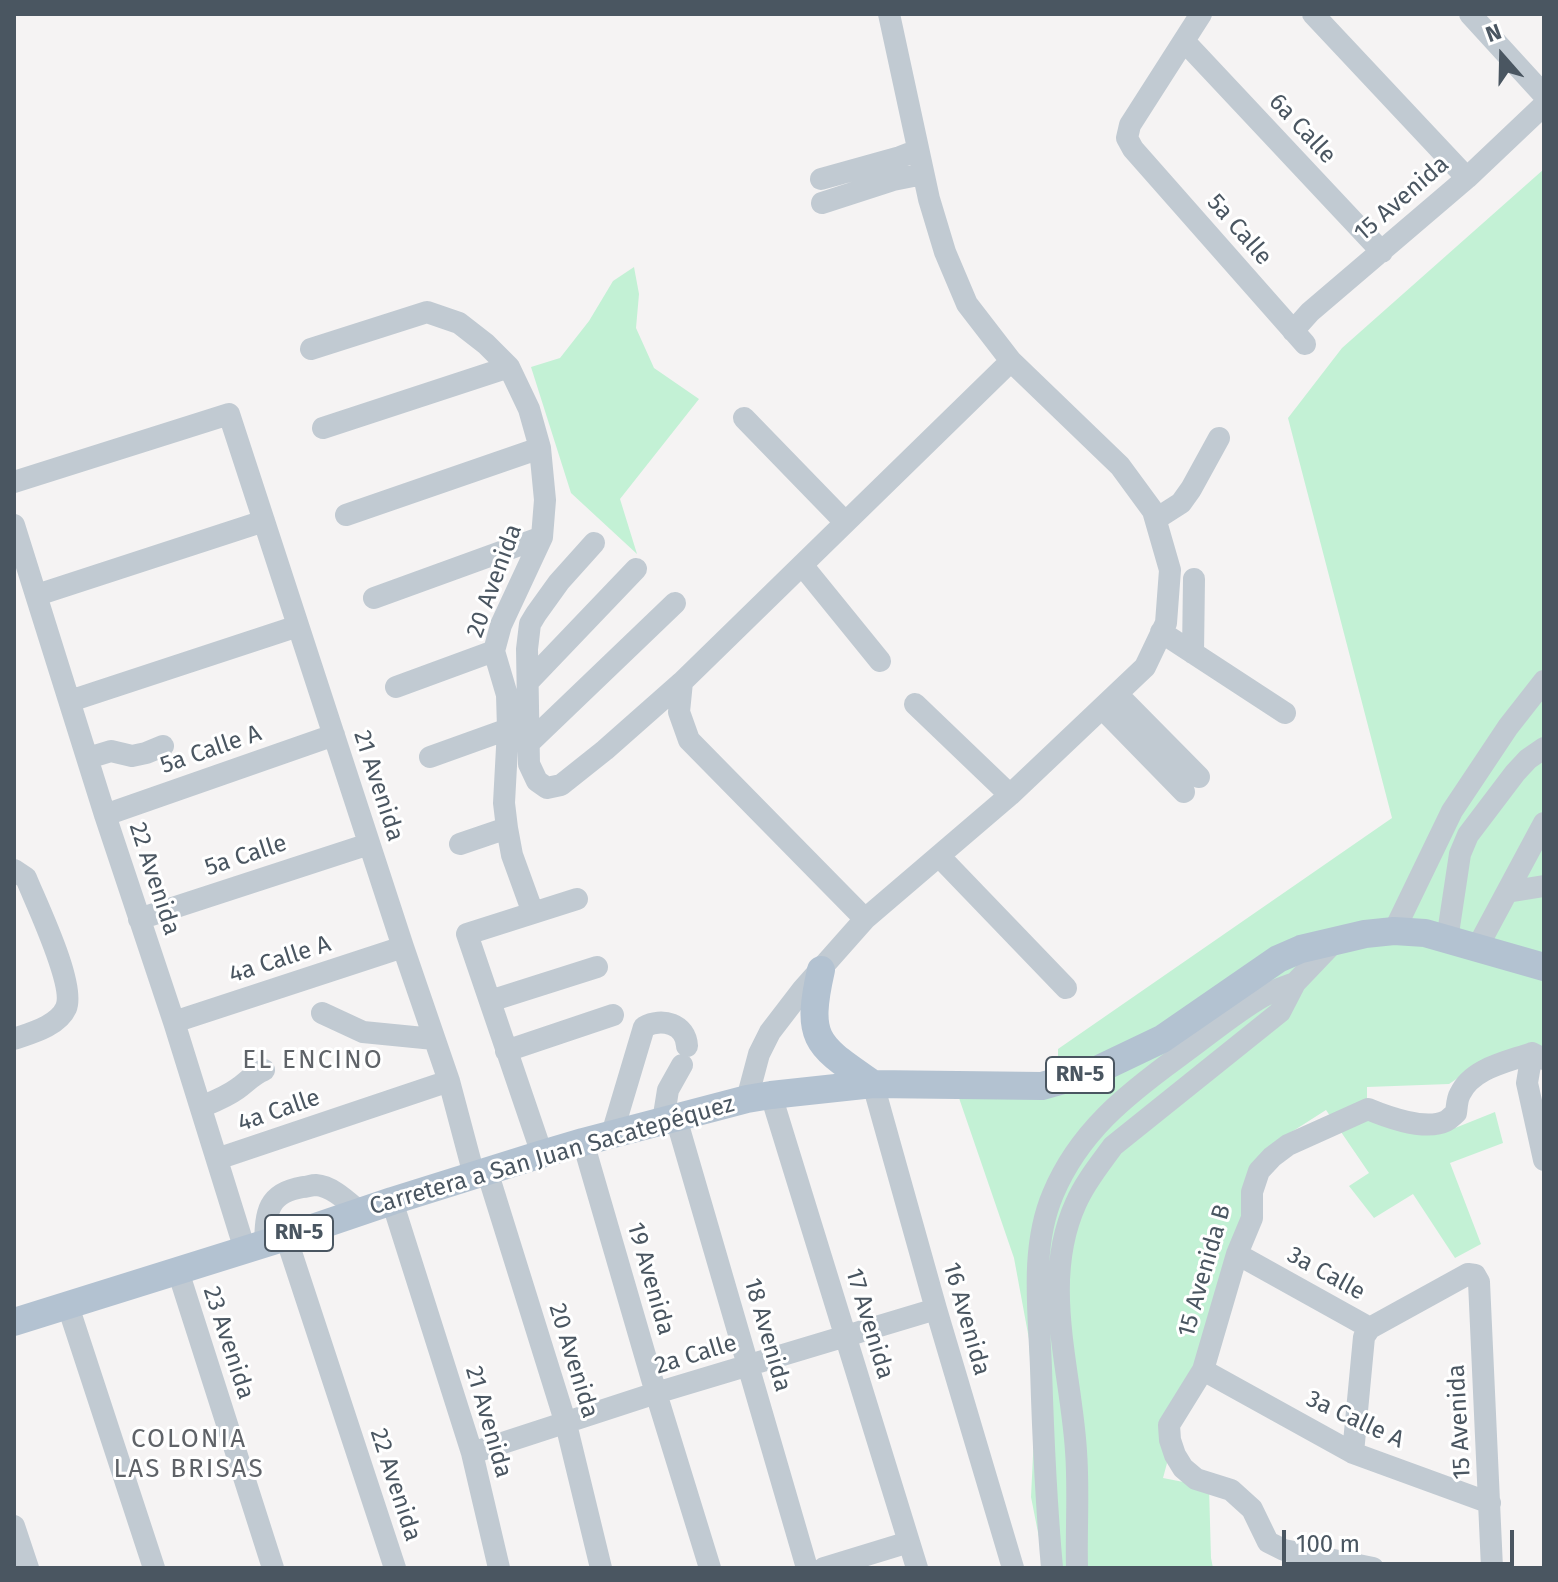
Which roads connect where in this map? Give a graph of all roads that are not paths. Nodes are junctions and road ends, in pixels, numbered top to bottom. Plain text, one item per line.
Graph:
1 (889, 14) edge
2 (1201, 14) edge
3 (1313, 14) edge
4 (1472, 15) edge
5 (1184, 41) junction
6 (1544, 95) edge
7 (1544, 105) edge
8 (918, 150) junction
9 (923, 174) junction
10 (1467, 178) junction
11 (821, 179) dead end
12 (822, 203) dead end
13 (1382, 252) junction
14 (1299, 337) joint
15 (311, 349) dead end
16 (1011, 361) junction
17 (509, 367) junction
18 (744, 418) dead end
19 (323, 428) dead end
20 (1219, 438) dead end
21 (540, 448) junction
22 (14, 482) edge
23 (346, 515) dead end
24 (1156, 519) junction
25 (264, 521) junction
26 (845, 522) junction
27 (14, 525) edge
28 (542, 537) junction
29 (594, 543) dead end
30 (802, 565) junction
31 (636, 569) dead end
32 (1194, 579) dead end
33 (37, 595) junction
34 (374, 598) dead end
35 (675, 603) dead end
36 (298, 626) junction
37 (1161, 632) junction
38 (494, 651) junction
39 (1193, 653) junction
40 (880, 661) dead end
41 (1544, 681) edge
42 (528, 682) junction
43 (682, 682) junction
44 (396, 687) dead end
45 (70, 701) junction
46 (1110, 701) junction
47 (915, 704) dead end
48 (1285, 713) dead end
49 (508, 729) junction
50 (334, 735) junction
51 (530, 742) junction
52 (163, 746) dead end
53 (1544, 748) edge
54 (430, 757) dead end
55 (88, 758) junction
56 (1191, 784) dead end
57 (1010, 795) junction
58 (105, 815) junction
59 (1544, 823) edge
60 (507, 828) junction
61 (369, 844) junction
62 (460, 844) dead end
63 (939, 856) junction
64 (14, 870) edge
65 (1544, 886) edge
66 (1507, 892) junction
67 (577, 899) dead end
68 (533, 913) junction
69 (139, 919) junction
70 (865, 919) junction
71 (1394, 931) junction
72 (1337, 939) junction
73 (1447, 940) junction
74 (403, 947) junction
75 (1477, 948) junction
76 (597, 967) dead end
77 (1544, 967) edge
78 (821, 970) junction
79 (1295, 983) junction
80 (1066, 988) dead end
81 (490, 1001) junction
82 (322, 1013) dead end
83 (613, 1015) dead end
84 (174, 1022) junction
85 (14, 1039) edge
86 (434, 1039) junction
87 (506, 1051) junction
88 (1538, 1056) edge
89 (264, 1070) dead end
90 (449, 1081) junction
91 (873, 1084) junction
92 (759, 1097) junction
93 (201, 1107) junction
94 (670, 1119) junction
95 (612, 1134) junction
96 (583, 1142) junction
97 (542, 1154) junction
98 (217, 1159) junction
99 (1544, 1160) edge
100 (481, 1173) junction
101 (392, 1201) junction
102 (360, 1212) junction
103 (265, 1244) junction
104 (1237, 1254) junction
105 (178, 1271) junction
106 (1475, 1275) joint
107 (68, 1306) junction
108 (936, 1309) junction
109 (14, 1322) edge
110 (1370, 1328) junction
111 (846, 1337) junction
112 (749, 1366) junction
113 (1203, 1370) junction
114 (656, 1393) junction
115 (566, 1424) junction
116 (472, 1453) junction
117 (1353, 1453) junction
118 (1490, 1503) junction
119 (14, 1526) edge
120 (909, 1542) junction
121 (395, 1567) edge
122 (28, 1568) edge
123 (154, 1568) edge
124 (273, 1568) edge
125 (499, 1568) edge
126 (601, 1568) edge
127 (710, 1568) edge
128 (807, 1568) edge
129 (824, 1568) edge
130 (917, 1568) edge
131 (1013, 1568) edge
132 (1052, 1568) edge
133 (1077, 1568) edge
134 (1373, 1568) edge
135 (1492, 1568) edge

1 - 8 street
2 - 5 street
3 - 10 street
4 - 6 street
5 - 13 street, 6a Calle
5 - 14 street, 5a Calle
7 - 10 street, 15 Avenida
8 - 9 street
8 - 11 street
9 - 12 street
9 - 16 street
10 - 13 street, 15 Avenida
13 - 14 street, 15 Avenida
15 - 17 street, 20 Avenida
16 - 24 street
16 - 26 street
17 - 19 street
17 - 21 street, 20 Avenida
18 - 26 street
20 - 24 street
21 - 23 street
21 - 28 street, 20 Avenida
22 - 25 street, 21 Avenida
24 - 37 street
25 - 33 street
25 - 36 street, 21 Avenida
26 - 30 street
27 - 33 street, 22 Avenida
28 - 34 street
28 - 38 street, 20 Avenida
29 - 42 street
30 - 40 street
30 - 43 street
31 - 42 street
32 - 39 street
33 - 45 street, 22 Avenida
35 - 51 street
36 - 45 street
36 - 50 street, 21 Avenida
37 - 39 street
37 - 46 street
38 - 44 street
38 - 49 street, 20 Avenida
39 - 48 street
41 - 71 street
42 - 51 street
43 - 51 street
43 - 70 street
45 - 55 street, 22 Avenida
46 - 56 street
46 - 57 street
47 - 57 street
49 - 54 street
49 - 60 street, 20 Avenida
50 - 58 street, 5a Calle A
50 - 61 street, 21 Avenida
52 - 55 street
53 - 73 street
55 - 58 street, 22 Avenida
57 - 63 street
58 - 69 street, 22 Avenida
59 - 66 street
60 - 62 street
60 - 68 street, 20 Avenida
61 - 69 street, 5a Calle
61 - 74 street, 21 Avenida
63 - 70 street
63 - 80 street
64 - 85 street
65 - 66 street
66 - 75 street
67 - 68 street
68 - 81 street
69 - 84 street, 22 Avenida
70 - 78 street
71 - 72 main road, Carretera a San Juan Sacatepéquez / RN-5
71 - 73 main road, Carretera a San Juan Sacatepéquez / RN-5
72 - 79 street
72 - 91 main road, Carretera a San Juan Sacatepéquez / RN-5
73 - 75 main road, Carretera a San Juan Sacatepéquez / RN-5
74 - 84 street, 4a Calle A
74 - 86 street, 21 Avenida
75 - 77 main road, Carretera a San Juan Sacatepéquez / RN-5
76 - 81 street
78 - 91 main road
78 - 92 street
79 - 132 street
79 - 133 street
81 - 87 street
82 - 86 street
83 - 87 street
84 - 93 street, 22 Avenida
86 - 90 street, 21 Avenida
87 - 97 street
88 - 99 street
88 - 104 street, 15 Avenida B
89 - 93 street
90 - 98 street, 4a Calle
90 - 100 street, 21 Avenida
91 - 92 main road, Carretera a San Juan Sacatepéquez / RN-5
91 - 108 street, 16 Avenida
92 - 94 main road, Carretera a San Juan Sacatepéquez / RN-5
92 - 111 street, 17 Avenida
93 - 98 street, 22 Avenida
94 - 95 main road, Carretera a San Juan Sacatepéquez / RN-5
94 - 95 street
94 - 112 street, 18 Avenida
95 - 96 main road, Carretera a San Juan Sacatepéquez / RN-5
96 - 97 main road, Carretera a San Juan Sacatepéquez / RN-5
96 - 114 street, 19 Avenida
97 - 100 main road, Carretera a San Juan Sacatepéquez / RN-5
98 - 103 street, 22 Avenida
100 - 101 main road, Carretera a San Juan Sacatepéquez / RN-5
100 - 115 street, 20 Avenida
101 - 102 main road, Carretera a San Juan Sacatepéquez / RN-5
101 - 116 street, 21 Avenida
102 - 103 main road, Carretera a San Juan Sacatepéquez / RN-5
102 - 103 street
103 - 105 main road, Carretera a San Juan Sacatepéquez / RN-5
103 - 121 street, 22 Avenida
104 - 110 street, 3a Calle
104 - 113 street, 15 Avenida B
105 - 107 main road, Carretera a San Juan Sacatepéquez / RN-5
105 - 124 street, 23 Avenida
106 - 110 street, 3a Calle
106 - 118 street, 15 Avenida
107 - 109 main road, Carretera a San Juan Sacatepéquez / RN-5
107 - 123 street
108 - 111 street, 2a Calle
108 - 131 street, 16 Avenida
110 - 117 street
111 - 112 street, 2a Calle
111 - 120 street, 17 Avenida
112 - 114 street, 2a Calle
112 - 128 street, 18 Avenida
113 - 117 street, 3a Calle A
113 - 134 street, 15 Avenida B
114 - 115 street, 2a Calle
114 - 127 street, 19 Avenida
115 - 116 street, 2a Calle
115 - 126 street, 20 Avenida
116 - 125 street, 21 Avenida
117 - 118 street, 3a Calle A
118 - 135 street, 15 Avenida
119 - 122 street
120 - 129 street
120 - 130 street, 17 Avenida

